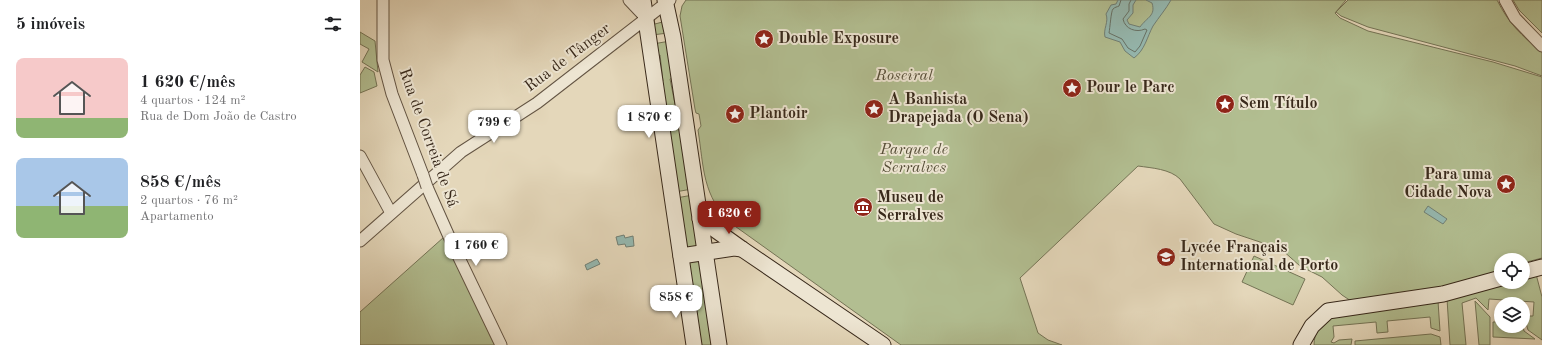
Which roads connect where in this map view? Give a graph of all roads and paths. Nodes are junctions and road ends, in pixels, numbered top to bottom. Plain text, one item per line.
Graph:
1 (383, 0) edge
2 (629, 0) edge
3 (643, 0) edge
4 (1504, 0) edge
5 (667, 1) edge
6 (646, 18) junction
7 (1542, 46) edge
8 (360, 156) edge
9 (425, 181) junction
10 (391, 213) junction
11 (700, 219) junction
12 (360, 241) edge
13 (742, 249) junction
14 (705, 252) junction
15 (681, 256) junction
16 (1542, 267) edge
17 (1530, 270) edge
18 (1494, 280) edge
19 (1305, 341) edge
20 (501, 345) edge
21 (694, 345) edge
22 (719, 345) edge
23 (883, 345) edge

1 - 9 street, Rua de Correia de Sá
2 - 6 street
3 - 6 main road
4 - 7 street
5 - 6 street, Rua de Tânger
5 - 11 main road
6 - 9 street, Rua de Tânger
6 - 15 main road
8 - 10 street
9 - 10 street, Rua de Tânger
9 - 20 street, Rua de Correia de Sá
10 - 12 street, Rua de Tânger
11 - 13 main road
11 - 14 main road
13 - 14 main road
13 - 23 main road
14 - 15 main road
14 - 22 main road
15 - 21 main road
16 - 17 main road
18 - 19 main road

